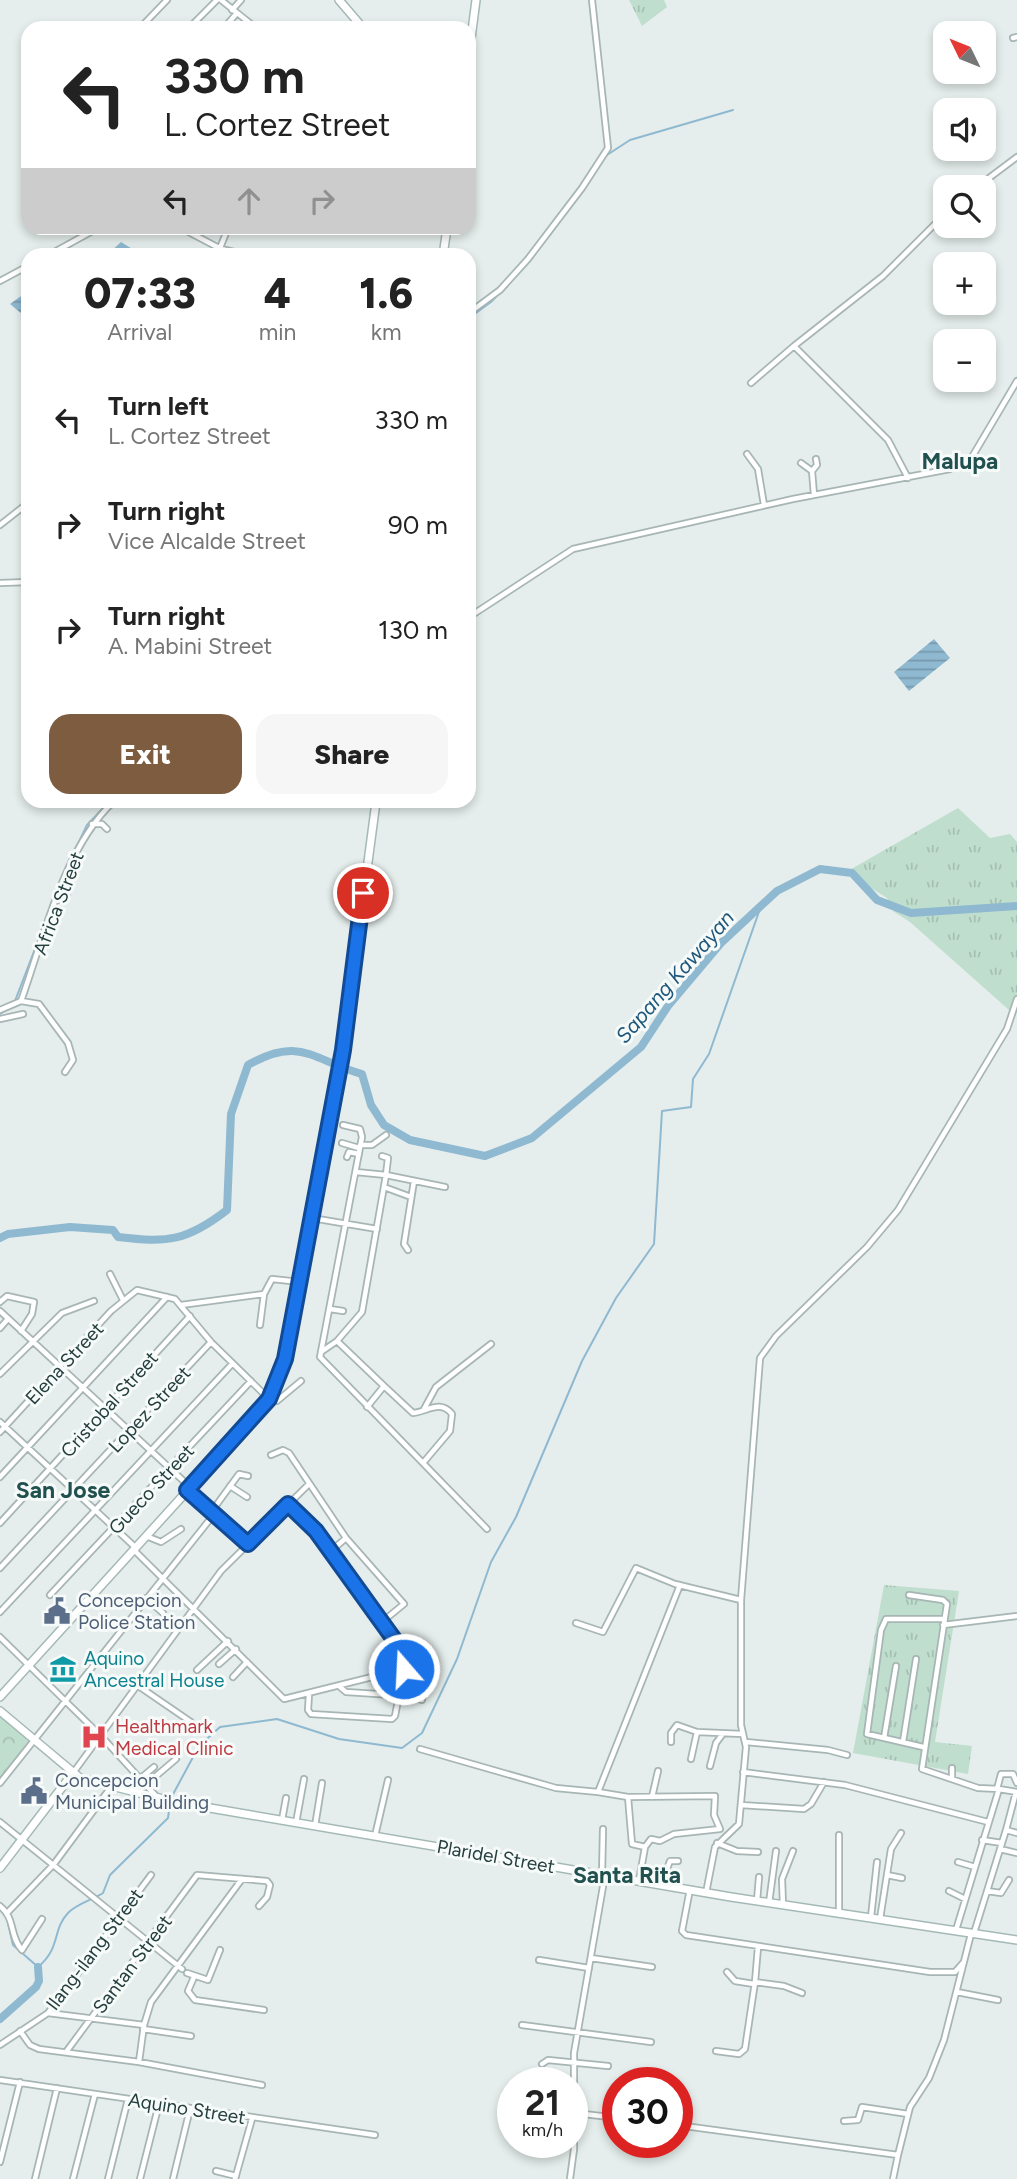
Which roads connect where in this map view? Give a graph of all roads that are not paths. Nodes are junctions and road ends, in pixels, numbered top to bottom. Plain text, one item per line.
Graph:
1 (167, 0) edge
2 (219, 0) edge
3 (241, 0) edge
4 (340, 0) edge
5 (476, 0) edge
6 (592, 0) edge
7 (235, 11) junction
8 (147, 21) edge
9 (196, 21) edge
10 (229, 21) edge
11 (247, 21) edge
12 (357, 21) edge
13 (473, 21) edge
14 (1017, 157) edge
15 (993, 175) edge
16 (933, 226) edge
17 (86, 235) edge
18 (195, 235) edge
19 (62, 248) edge
20 (220, 248) edge
21 (21, 270) edge
22 (0, 281) edge
23 (476, 308) edge
24 (794, 346) junction
25 (1017, 381) edge
26 (751, 383) dead end
27 (747, 454) dead end
28 (816, 460) dead end
29 (801, 463) dead end
30 (812, 471) junction
31 (908, 478) junction
32 (814, 495) junction
33 (764, 505) junction
34 (21, 508) edge
35 (0, 525) edge
36 (21, 582) edge
37 (0, 583) edge
38 (476, 612) edge
39 (107, 808) edge
40 (375, 808) edge
41 (92, 824) junction
42 (107, 829) dead end
43 (67, 895) dead end
44 (57, 900) junction
45 (1017, 999) edge
46 (21, 1001) junction
47 (0, 1010) edge
48 (23, 1014) dead end
49 (0, 1019) edge
50 (65, 1072) dead end
51 (343, 1125) dead end
52 (386, 1135) dead end
53 (342, 1143) dead end
54 (359, 1149) junction
55 (383, 1156) dead end
56 (347, 1157) dead end
57 (356, 1172) junction
58 (386, 1175) junction
59 (414, 1181) junction
60 (384, 1187) junction
61 (445, 1187) dead end
62 (411, 1197) junction
63 (313, 1218) junction
64 (347, 1224) junction
65 (377, 1229) junction
66 (408, 1250) dead end
67 (110, 1274) dead end
68 (300, 1282) junction
69 (264, 1294) junction
70 (167, 1297) junction
71 (123, 1300) junction
72 (94, 1301) dead end
73 (0, 1302) edge
74 (181, 1305) junction
75 (330, 1309) junction
76 (0, 1311) edge
77 (343, 1311) dead end
78 (190, 1316) junction
79 (8, 1319) junction
80 (260, 1325) dead end
81 (0, 1328) edge
82 (21, 1331) junction
83 (337, 1341) junction
84 (32, 1342) junction
85 (211, 1342) junction
86 (491, 1344) dead end
87 (320, 1353) junction
88 (232, 1364) junction
89 (59, 1367) junction
90 (0, 1374) edge
91 (251, 1381) junction
92 (301, 1381) dead end
93 (384, 1386) junction
94 (82, 1389) junction
95 (269, 1399) junction
96 (367, 1407) junction
97 (104, 1408) junction
98 (423, 1410) junction
99 (0, 1422) edge
100 (5, 1427) junction
101 (128, 1430) junction
102 (0, 1432) edge
103 (28, 1448) junction
104 (151, 1452) junction
105 (271, 1455) dead end
106 (423, 1463) junction
107 (51, 1469) junction
108 (169, 1469) junction
109 (248, 1476) dead end
110 (0, 1477) edge
111 (309, 1484) junction
112 (230, 1486) junction
113 (189, 1489) junction
114 (74, 1490) junction
115 (247, 1497) dead end
116 (288, 1504) junction
117 (96, 1512) junction
118 (214, 1512) junction
119 (0, 1523) edge
120 (114, 1529) junction
121 (181, 1529) dead end
122 (487, 1529) dead end
123 (146, 1535) junction
124 (346, 1538) junction
125 (248, 1544) junction
126 (134, 1548) junction
127 (331, 1551) junction
128 (1, 1565) edge
129 (163, 1576) junction
130 (680, 1585) junction
131 (50, 1595) dead end
132 (909, 1595) dead end
133 (146, 1598) junction
134 (741, 1600) junction
135 (193, 1607) junction
136 (0, 1612) edge
137 (163, 1613) dead end
138 (1017, 1616) edge
139 (382, 1622) junction
140 (944, 1622) junction
141 (576, 1623) dead end
142 (0, 1637) edge
143 (228, 1640) junction
144 (236, 1649) junction
145 (916, 1659) dead end
146 (430, 1660) dead end
147 (247, 1662) junction
148 (27, 1664) junction
149 (219, 1664) dead end
150 (896, 1666) dead end
151 (404, 1669) junction
152 (197, 1670) dead end
153 (233, 1677) dead end
154 (137, 1685) junction
155 (340, 1686) junction
156 (309, 1694) junction
157 (399, 1695) junction
158 (0, 1697) edge
159 (64, 1701) junction
160 (0, 1711) edge
161 (191, 1722) dead end
162 (697, 1732) junction
163 (722, 1734) junction
164 (743, 1734) junction
165 (101, 1736) junction
166 (884, 1738) junction
167 (32, 1740) junction
168 (671, 1742) dead end
169 (746, 1742) junction
170 (903, 1742) junction
171 (923, 1747) junction
172 (420, 1749) dead end
173 (847, 1755) dead end
174 (176, 1759) dead end
175 (691, 1759) dead end
176 (710, 1766) dead end
177 (154, 1767) dead end
178 (952, 1768) dead end
179 (658, 1770) dead end
180 (743, 1772) junction
181 (73, 1773) junction
182 (156, 1776) dead end
183 (141, 1778) junction
184 (304, 1779) dead end
185 (951, 1779) junction
186 (388, 1780) dead end
187 (824, 1782) junction
188 (0, 1783) edge
189 (322, 1783) dead end
190 (1017, 1783) edge
191 (111, 1787) junction
192 (998, 1789) junction
193 (598, 1792) junction
194 (1017, 1792) edge
195 (628, 1797) junction
196 (652, 1797) junction
197 (157, 1798) junction
198 (286, 1798) dead end
199 (741, 1805) junction
200 (282, 1821) junction
201 (0, 1822) edge
202 (988, 1822) junction
203 (296, 1823) junction
204 (315, 1826) junction
205 (603, 1829) dead end
206 (720, 1829) junction
207 (1006, 1830) junction
208 (901, 1833) dead end
209 (1017, 1833) edge
210 (725, 1835) junction
211 (839, 1835) dead end
212 (375, 1836) junction
213 (22, 1840) junction
214 (982, 1840) junction
215 (717, 1843) junction
216 (1002, 1843) junction
217 (645, 1847) junction
218 (1000, 1849) junction
219 (776, 1851) dead end
220 (793, 1851) dead end
221 (758, 1852) dead end
222 (1017, 1853) edge
223 (678, 1861) dead end
224 (958, 1862) dead end
225 (877, 1863) dead end
226 (53, 1866) junction
227 (975, 1867) junction
228 (0, 1868) edge
229 (151, 1875) dead end
230 (602, 1875) junction
231 (887, 1875) junction
232 (759, 1877) dead end
233 (243, 1878) junction
234 (902, 1878) dead end
235 (1009, 1880) dead end
236 (639, 1881) junction
237 (661, 1884) junction
238 (690, 1889) junction
239 (950, 1891) dead end
240 (987, 1891) junction
241 (706, 1893) junction
242 (965, 1899) junction
243 (757, 1901) junction
244 (769, 1903) junction
245 (783, 1905) junction
246 (0, 1906) edge
247 (258, 1906) dead end
248 (8, 1912) junction
249 (839, 1913) junction
250 (871, 1918) junction
251 (42, 1919) dead end
252 (118, 1919) junction
253 (880, 1920) junction
254 (956, 1930) junction
255 (973, 1933) junction
256 (1017, 1939) edge
257 (147, 1942) junction
258 (758, 1947) junction
259 (220, 1950) dead end
260 (591, 1958) junction
261 (539, 1960) dead end
262 (964, 1963) junction
263 (177, 1965) junction
264 (652, 1967) dead end
265 (589, 1968) junction
266 (182, 1969) dead end
267 (727, 1972) dead end
268 (955, 1972) junction
269 (187, 1973) dead end
270 (194, 1977) junction
271 (755, 1983) junction
272 (959, 1984) junction
273 (957, 1992) junction
274 (802, 1993) dead end
275 (998, 2000) dead end
276 (264, 2010) dead end
277 (48, 2012) junction
278 (90, 2019) junction
279 (522, 2025) dead end
280 (143, 2027) junction
281 (579, 2030) junction
282 (20, 2031) junction
283 (191, 2036) dead end
284 (651, 2042) dead end
285 (0, 2045) edge
286 (716, 2051) dead end
287 (66, 2052) junction
288 (139, 2062) junction
289 (575, 2062) junction
290 (542, 2064) dead end
291 (608, 2066) dead end
292 (575, 2067) edge
293 (0, 2080) edge
294 (20, 2082) junction
295 (262, 2085) dead end
296 (57, 2088) junction
297 (95, 2094) junction
298 (128, 2099) junction
299 (159, 2104) junction
300 (190, 2109) junction
301 (908, 2114) junction
302 (252, 2119) junction
303 (844, 2121) dead end
304 (693, 2126) edge
305 (375, 2135) dead end
306 (898, 2155) junction
307 (572, 2158) edge
308 (0, 2162) edge
309 (216, 2171) dead end
310 (235, 2177) edge
311 (35, 2179) edge
312 (73, 2179) edge
313 (108, 2179) edge
314 (140, 2179) edge
315 (173, 2179) edge
316 (570, 2179) edge
317 (892, 2179) edge

1 - 8 street
2 - 7 street
2 - 9 street
3 - 7 street
4 - 12 street
5 - 13 street
6 - 23 street
7 - 10 street
7 - 11 street
14 - 15 street
16 - 24 street
17 - 19 street
18 - 20 street
21 - 22 street
24 - 26 street
24 - 31 street
25 - 31 street
27 - 33 street
28 - 30 street
29 - 30 street
30 - 32 street
31 - 32 street
32 - 33 street
33 - 38 street
34 - 35 street
36 - 37 street
39 - 41 street, Africa Street
40 - 63 street
41 - 42 street
41 - 44 street, Africa Street
43 - 44 street
44 - 46 street, Africa Street
45 - 134 street
46 - 47 street
46 - 50 street
48 - 49 street
51 - 54 street
52 - 54 street
53 - 54 street
54 - 56 street
54 - 57 street
55 - 58 street
57 - 58 street
57 - 64 street
58 - 59 street
58 - 60 street
59 - 61 street
59 - 62 street
60 - 62 street
60 - 65 street
62 - 66 street
63 - 64 street
63 - 68 street
64 - 65 street
64 - 75 street
65 - 83 street
67 - 71 street
68 - 69 street
68 - 95 street
69 - 74 street
69 - 80 street
70 - 71 street, Elena Street
70 - 74 street
70 - 94 street, Cristobal Street
71 - 89 street, Elena Street
72 - 84 street
73 - 82 street
74 - 78 street
75 - 77 street
75 - 87 street
76 - 79 street
78 - 85 street
78 - 97 street, Cristobal Street
79 - 81 street
79 - 82 street
82 - 84 street
83 - 87 street
83 - 93 street
84 - 89 street
84 - 90 street
85 - 88 street
85 - 101 street, Lopez Street
86 - 98 street
87 - 96 street
88 - 91 street
88 - 104 street
89 - 94 street
89 - 100 street, Elena Street
91 - 95 street
91 - 108 street, Gueco Street
92 - 95 street
93 - 96 street
93 - 98 street
94 - 97 street
94 - 103 street, Cristobal Street
95 - 113 street
96 - 106 street
97 - 101 street
97 - 107 street, Cristobal Street
98 - 106 street
99 - 100 street
100 - 102 street, Elena Street
100 - 103 street
101 - 104 street
101 - 114 street, Lopez Street
103 - 107 street
103 - 110 street, Cristobal Street
104 - 108 street
104 - 117 street
105 - 111 street
106 - 122 street
107 - 114 street
107 - 119 street, Cristobal Street
108 - 113 street
108 - 120 street, Gueco Street
109 - 112 street
111 - 116 street
111 - 124 street
112 - 115 street
112 - 118 street
113 - 118 street
113 - 123 street
114 - 117 street
114 - 128 street, Lopez Street
116 - 125 street
116 - 127 street
117 - 120 street
117 - 136 street
118 - 125 street
118 - 129 street
120 - 126 street
120 - 131 street, Gueco Street
121 - 123 street
123 - 126 street
124 - 127 street
124 - 139 street
125 - 135 street
126 - 129 street
126 - 148 street
127 - 139 street
129 - 133 street
129 - 135 street
130 - 134 street
130 - 141 street
130 - 193 street
132 - 140 street
133 - 137 street
133 - 159 street
134 - 164 street
135 - 143 street
135 - 154 street
138 - 140 street
139 - 151 street
140 - 166 street
140 - 171 street
142 - 148 street
143 - 144 street
143 - 152 street
144 - 147 street
144 - 149 street
145 - 170 street
146 - 157 street
147 - 153 street
147 - 156 street
148 - 158 street
148 - 159 street
150 - 166 street
151 - 155 street
151 - 157 street
154 - 161 street
154 - 165 street
155 - 156 street
155 - 157 street
156 - 157 street
159 - 165 street
159 - 167 street
160 - 167 street, Plaridel Street
162 - 163 street
162 - 168 street
162 - 175 street
163 - 164 street
163 - 176 street
164 - 169 street
165 - 181 street
165 - 183 street
166 - 170 street
167 - 181 street, Plaridel Street
167 - 188 street
169 - 173 street
169 - 180 street
170 - 171 street
171 - 185 street
172 - 193 street
174 - 182 street
177 - 183 street
178 - 185 street
179 - 196 street
180 - 187 street
180 - 199 street
181 - 191 street, Plaridel Street
181 - 213 street
183 - 197 street
184 - 203 street
185 - 192 street
186 - 212 street
187 - 199 street
187 - 202 street
189 - 204 street
190 - 192 street
191 - 197 street, Plaridel Street
191 - 226 street
192 - 194 street
192 - 202 street
193 - 195 street
194 - 207 street
195 - 196 street
195 - 217 street
196 - 206 street
197 - 200 street, Plaridel Street
198 - 200 street
199 - 210 street
200 - 203 street, Plaridel Street
201 - 213 street
202 - 214 street
203 - 204 street, Plaridel Street
204 - 212 street, Plaridel Street
205 - 230 street
206 - 210 street
206 - 217 street
207 - 209 street
207 - 216 street
208 - 231 street
210 - 215 street
211 - 249 street
212 - 230 street, Plaridel Street
213 - 226 street
213 - 228 street
214 - 216 street
214 - 227 street
215 - 221 street
215 - 241 street
216 - 218 street
217 - 236 street
218 - 222 street
218 - 240 street
219 - 244 street
220 - 245 street
223 - 237 street
224 - 227 street
225 - 250 street
226 - 248 street
226 - 252 street
227 - 242 street
229 - 252 street, Ilang-ilang Street
230 - 236 street, Plaridel Street
230 - 260 street
231 - 234 street
231 - 253 street
232 - 243 street
233 - 247 street
233 - 257 street, Santan Street
233 - 263 street
235 - 240 street
236 - 237 street, Plaridel Street
237 - 238 street, Plaridel Street
238 - 241 street, Plaridel Street
238 - 258 street
239 - 242 street
240 - 255 street
241 - 243 street, Plaridel Street
242 - 254 street
243 - 244 street, Plaridel Street
244 - 245 street, Plaridel Street
245 - 249 street, Plaridel Street
246 - 248 street
248 - 251 street
249 - 250 street, Plaridel Street
250 - 253 street, Plaridel Street
252 - 257 street
252 - 277 street, Ilang-ilang Street
253 - 254 street, Plaridel Street
254 - 255 street, Plaridel Street
255 - 256 street, Plaridel Street
255 - 262 street
257 - 263 street
257 - 278 street, Santan Street
258 - 268 street
258 - 271 street
259 - 270 street
260 - 264 street
260 - 265 street
261 - 265 street
262 - 268 street
262 - 272 street
263 - 266 street
263 - 280 street
265 - 281 street
267 - 271 street
268 - 272 street
269 - 270 street
270 - 276 street
271 - 274 street
271 - 286 street
272 - 273 street
273 - 275 street
273 - 301 street
277 - 278 street
277 - 282 street, Ilang-ilang Street
278 - 280 street
278 - 287 street, Santan Street
279 - 281 street
280 - 283 street
280 - 288 street
281 - 284 street
281 - 289 street
282 - 285 street, Ilang-ilang Street
282 - 287 street
287 - 288 street
288 - 295 street
289 - 290 street
289 - 291 street
289 - 292 street
293 - 294 street, Aquino Street
294 - 296 street, Aquino Street
294 - 308 street
296 - 297 street, Aquino Street
296 - 311 street
297 - 298 street, Aquino Street
297 - 312 street
298 - 299 street, Aquino Street
298 - 313 street
299 - 300 street, Aquino Street
299 - 314 street
300 - 302 street, Aquino Street
300 - 315 street
301 - 303 street
301 - 306 street
302 - 305 street, Aquino Street
302 - 310 street
304 - 306 street
306 - 317 street
307 - 316 street
309 - 310 street

